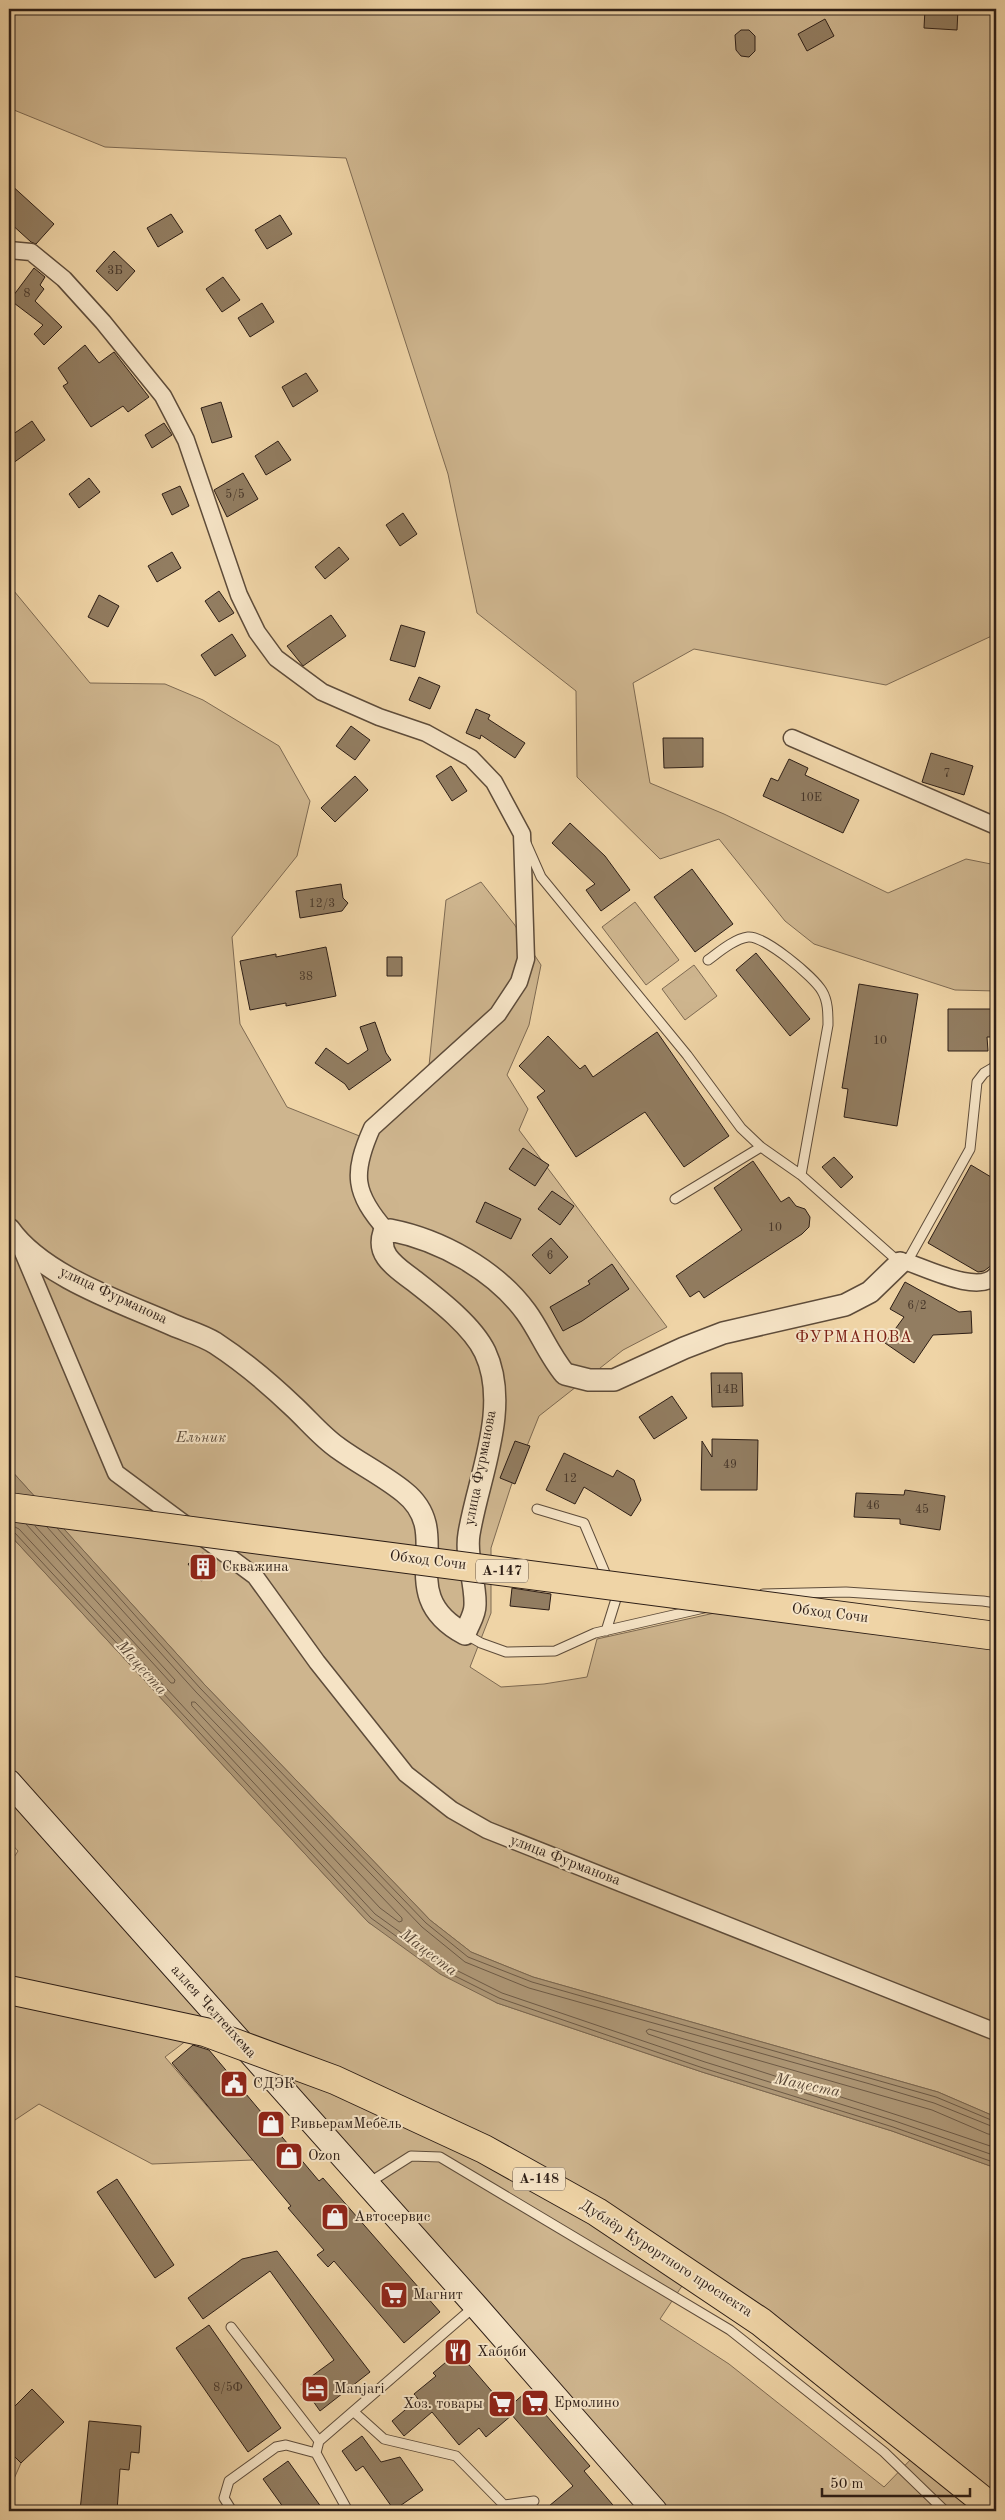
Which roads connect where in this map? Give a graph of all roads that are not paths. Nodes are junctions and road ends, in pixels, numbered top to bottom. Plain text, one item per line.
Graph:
1 (9, 250) edge
2 (792, 738) dead end
3 (996, 826) edge
4 (522, 834) junction
5 (708, 960) dead end
6 (996, 1066) edge
7 (761, 1147) junction
8 (801, 1175) junction
9 (675, 1199) dead end
10 (387, 1231) junction
11 (14, 1236) edge
12 (904, 1262) junction
13 (996, 1275) edge
14 (9, 1507) edge
15 (538, 1509) dead end
16 (996, 1604) edge
17 (606, 1631) junction
18 (465, 1634) junction
19 (996, 1636) edge
20 (9, 1782) edge
21 (9, 1990) edge
22 (996, 2032) edge
23 (367, 2185) junction
24 (476, 2306) junction
25 (231, 2327) dead end
26 (354, 2412) junction
27 (319, 2441) junction
28 (316, 2453) junction
29 (534, 2501) dead end
30 (232, 2511) edge
31 (348, 2511) edge
32 (655, 2511) edge
33 (945, 2511) edge
34 (996, 2511) edge

1 - 4 street
2 - 3 street
4 - 7 lane
4 - 10 street
5 - 8 lane
6 - 12 lane
7 - 8 lane
7 - 9 lane
8 - 12 lane
10 - 12 street
10 - 18 street, улица Фурманова
11 - 18 street, улица Фурманова
11 - 22 street, улица Фурманова
12 - 13 street
14 - 19 highway, Обход Сочи / А-147, bridge
15 - 17 lane
16 - 17 lane
17 - 18 lane
20 - 23 main road, аллея Челтенхема
21 - 34 highway, Дублёр Курортного проспекта / А-148, bridge
23 - 24 main road, аллея Челтенхема
23 - 33 lane
24 - 26 lane
24 - 32 main road, аллея Челтенхема
25 - 27 lane
26 - 27 lane
26 - 29 lane
27 - 28 lane
28 - 30 lane
28 - 31 lane

